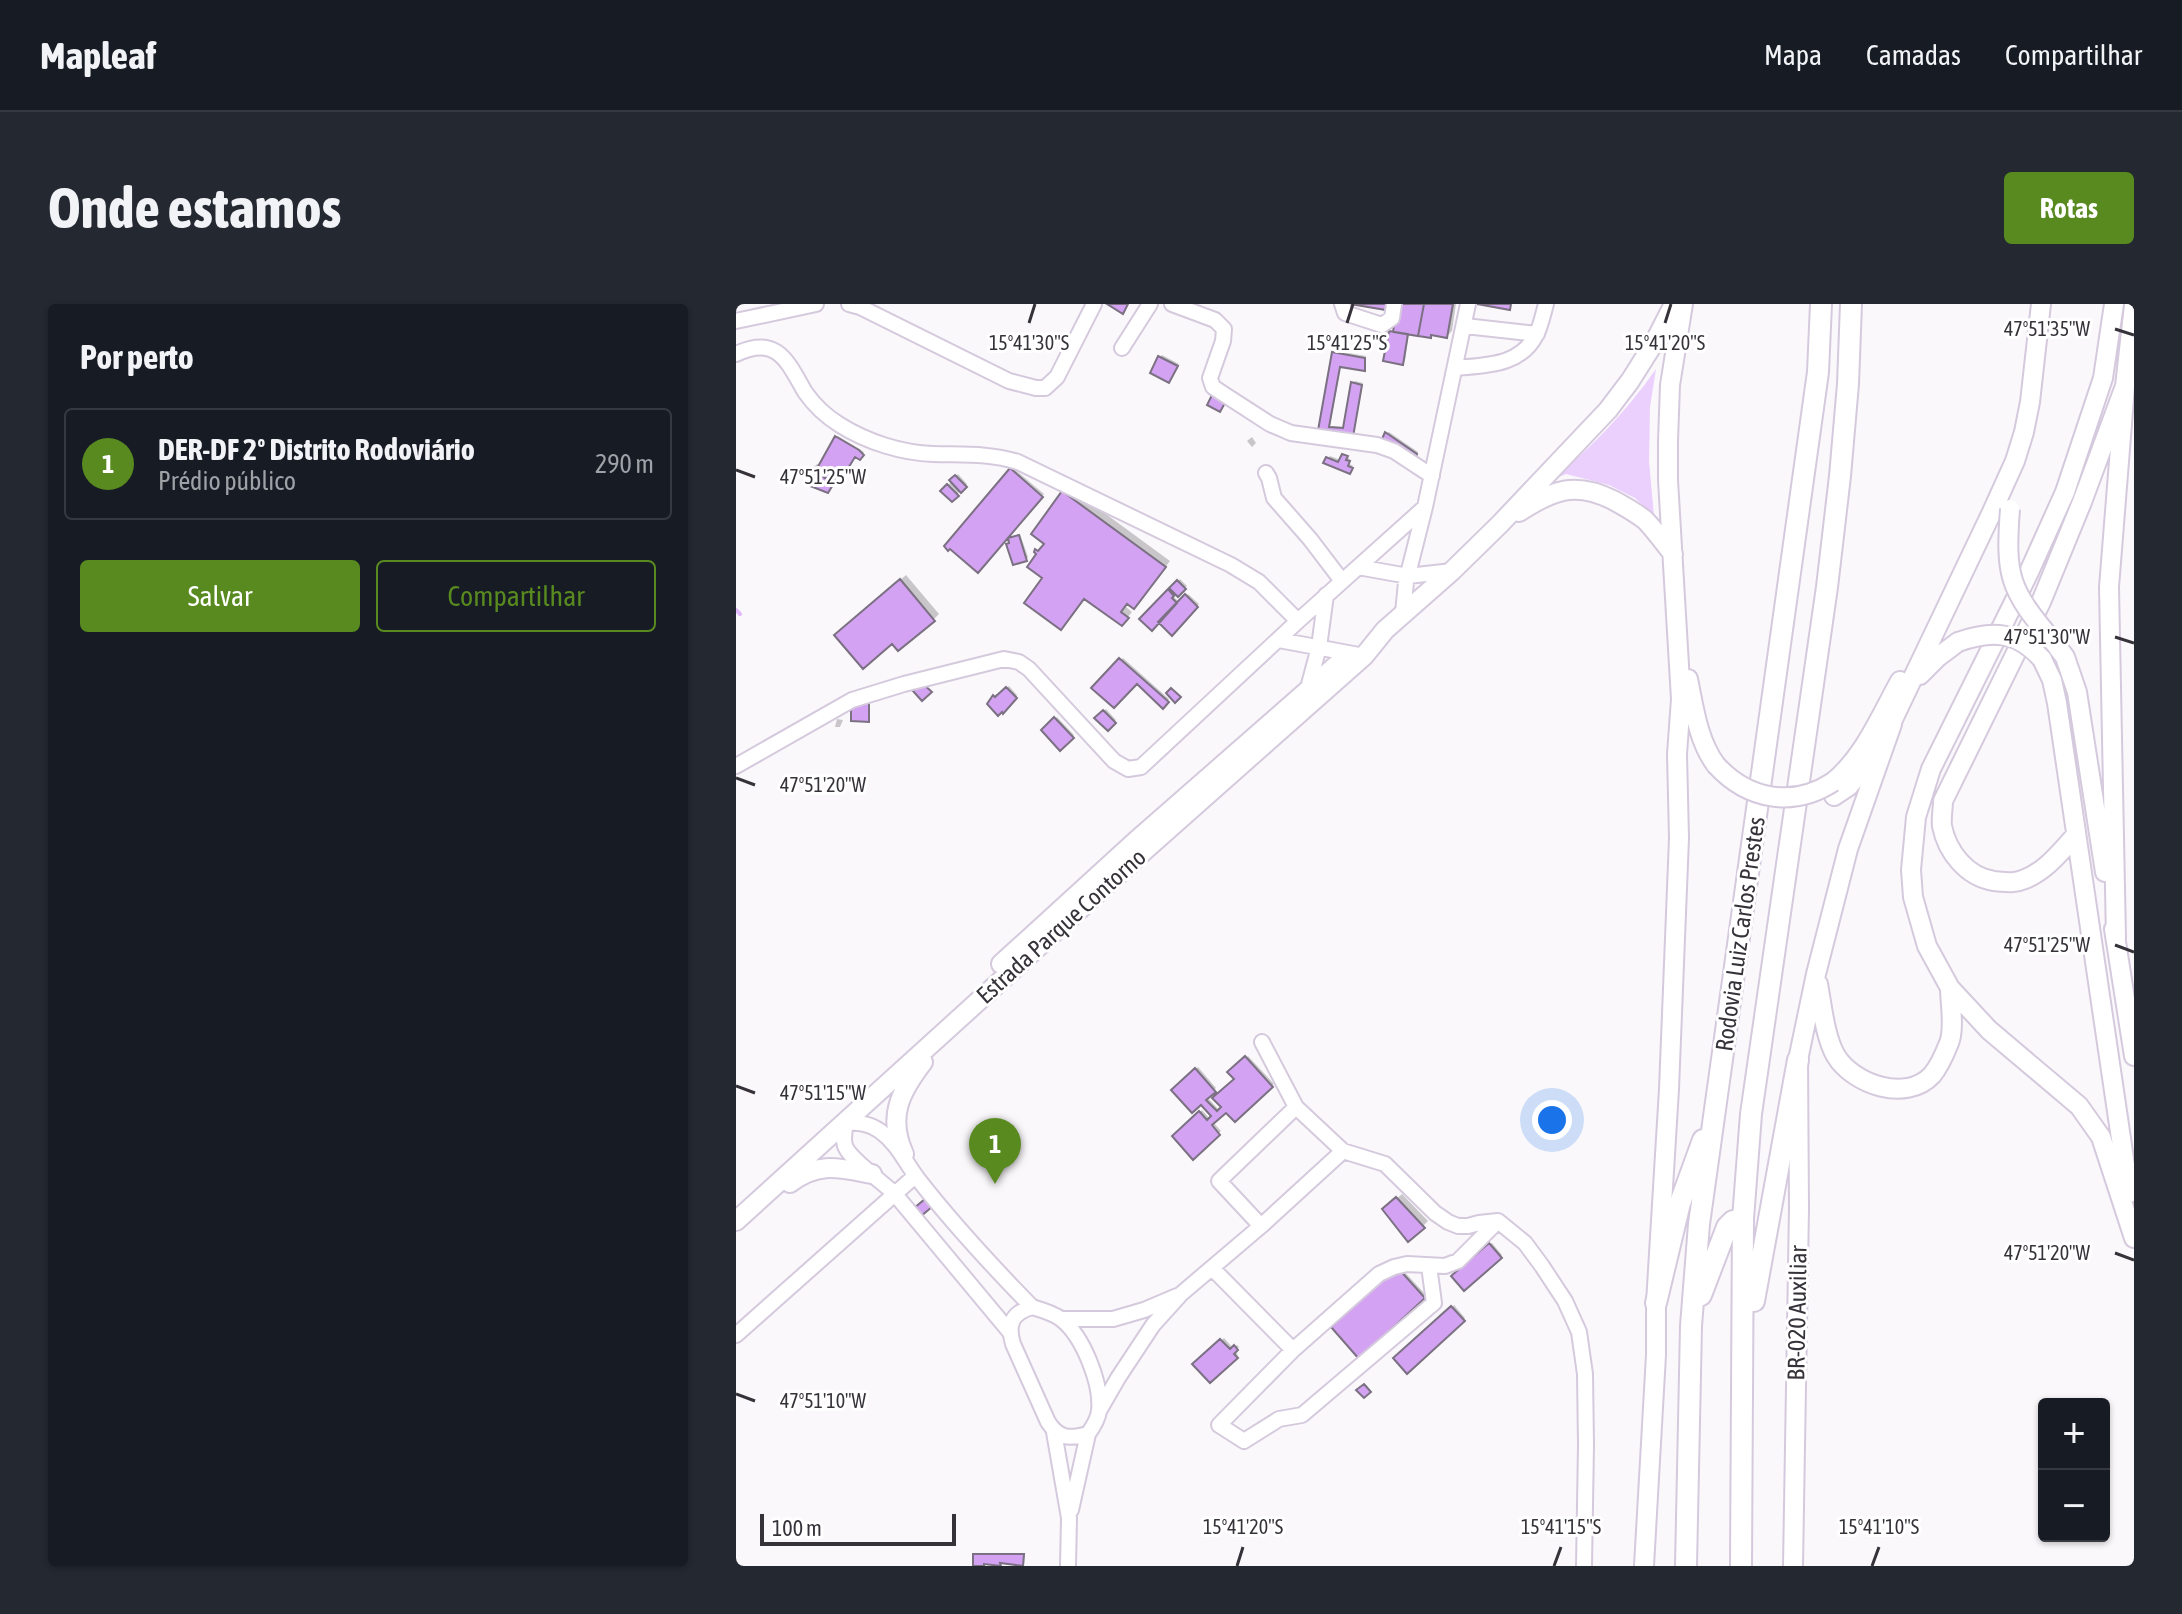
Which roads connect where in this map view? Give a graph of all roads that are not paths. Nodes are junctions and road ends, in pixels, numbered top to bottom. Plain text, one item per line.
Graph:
1 (816, 304) edge
2 (849, 304) edge
3 (1094, 304) edge
4 (1150, 304) edge
5 (1172, 304) edge
6 (1342, 304) edge
7 (1394, 304) edge
8 (1468, 304) edge
9 (1546, 304) edge
10 (1674, 304) edge
11 (1683, 304) edge
12 (1821, 304) edge
13 (1851, 304) edge
14 (2114, 304) edge
15 (2134, 305) edge
16 (2040, 308) edge
17 (736, 321) edge
18 (1465, 326) junction
19 (1537, 334) junction
20 (1122, 348) dead end
21 (736, 354) edge
22 (1456, 368) junction
23 (2125, 386) junction
24 (2015, 461) junction
25 (1266, 473) dead end
26 (1432, 476) junction
27 (1425, 507) junction
28 (1500, 524) junction
29 (1673, 554) junction
30 (1358, 567) junction
31 (1452, 571) junction
32 (1408, 576) junction
33 (1342, 581) junction
34 (1326, 595) junction
35 (1403, 613) junction
36 (1298, 621) junction
37 (1938, 626) junction
38 (1678, 629) junction
39 (1279, 640) junction
40 (1319, 647) junction
41 (1358, 655) junction
42 (1308, 688) junction
43 (1908, 689) junction
44 (1681, 699) junction
45 (1892, 724) junction
46 (736, 766) edge
47 (1715, 772) junction
48 (1834, 789) junction
49 (2076, 835) junction
50 (2116, 938) junction
51 (1816, 974) junction
52 (1950, 988) junction
53 (947, 1030) junction
54 (1262, 1042) dead end
55 (2134, 1056) edge
56 (1798, 1060) junction
57 (862, 1094) junction
58 (1296, 1107) junction
59 (1716, 1111) junction
60 (846, 1122) junction
61 (816, 1135) junction
62 (1343, 1151) junction
63 (904, 1154) junction
64 (872, 1174) junction
65 (915, 1176) junction
66 (894, 1193) junction
67 (736, 1205) edge
68 (1743, 1219) junction
69 (953, 1220) junction
70 (736, 1221) edge
71 (1498, 1221) junction
72 (1261, 1226) junction
73 (736, 1229) edge
74 (2134, 1231) edge
75 (931, 1237) junction
76 (2134, 1238) edge
77 (1429, 1266) junction
78 (1212, 1268) junction
79 (1181, 1294) junction
80 (1656, 1303) junction
81 (1032, 1307) junction
82 (1061, 1319) junction
83 (1691, 1326) junction
84 (1009, 1331) junction
85 (736, 1335) edge
86 (1293, 1350) junction
87 (1743, 1360) junction
88 (1099, 1411) junction
89 (1054, 1432) junction
90 (1088, 1434) junction
91 (1069, 1518) junction
92 (1068, 1566) edge
93 (1584, 1566) edge
94 (1644, 1566) edge
95 (1686, 1566) edge
96 (1741, 1566) edge
97 (1793, 1566) edge

1 - 17 street
2 - 3 street
4 - 20 street
5 - 26 street
6 - 7 street
8 - 18 street
9 - 19 street
10 - 28 main road, Estrada Parque Contorno
11 - 29 main road
12 - 59 highway, Rodovia Luiz Carlos Prestes
13 - 68 highway, Rodovia Luiz Carlos Prestes
14 - 52 main road
15 - 23 main road
16 - 24 main road
18 - 19 street
18 - 22 street
19 - 22 street
21 - 36 street
22 - 26 street
23 - 49 main road
23 - 50 main road
24 - 37 main road
24 - 50 main road, bridge
25 - 33 street
26 - 27 street
27 - 30 street
27 - 32 street
28 - 29 main road, Estrada Parque Contorno
28 - 31 main road, Estrada Parque Contorno
29 - 38 main road
30 - 32 street
30 - 33 street
31 - 32 street
31 - 35 main road, Estrada Parque Contorno
32 - 35 street
33 - 34 street
34 - 36 street
34 - 40 street
35 - 41 main road, Estrada Parque Contorno
36 - 39 street
37 - 43 main road
37 - 48 main road
38 - 44 main road
38 - 47 main road
39 - 40 street
39 - 46 street
40 - 41 street
40 - 42 street
41 - 42 main road, Estrada Parque Contorno
41 - 53 main road, Estrada Parque Contorno
42 - 57 main road, Estrada Parque Contorno
43 - 45 main road
43 - 49 main road, bridge
44 - 47 main road
44 - 80 main road
45 - 48 main road
45 - 51 main road, BR-020 Auxiliar
47 - 48 main road
49 - 74 main road
50 - 55 main road
51 - 52 main road
51 - 56 main road, BR-020 Auxiliar
52 - 76 main road
53 - 60 main road, Estrada Parque Contorno
53 - 63 main road
54 - 58 street
56 - 87 highway
56 - 97 main road, BR-020 Auxiliar
57 - 60 main road
57 - 61 main road, Estrada Parque Contorno
58 - 62 street
58 - 72 street
59 - 80 highway
59 - 83 highway, Rodovia Luiz Carlos Prestes
60 - 61 main road
60 - 63 street
60 - 64 street
60 - 70 main road, Estrada Parque Contorno
61 - 67 main road, Estrada Parque Contorno
62 - 71 street
62 - 72 street
63 - 65 street
64 - 66 street
64 - 73 main road
65 - 66 street
65 - 69 street
66 - 75 street
66 - 85 street
68 - 83 highway
68 - 87 highway, Rodovia Luiz Carlos Prestes
69 - 75 street
69 - 81 street
71 - 77 street
71 - 93 street
72 - 78 street
75 - 84 street
77 - 86 street
77 - 86 street
78 - 79 street
78 - 86 street
79 - 82 street
79 - 88 street
80 - 94 main road
81 - 82 street
81 - 84 street
82 - 88 street
83 - 95 highway, Rodovia Luiz Carlos Prestes
84 - 89 street
87 - 96 highway, Rodovia Luiz Carlos Prestes
88 - 90 street
89 - 90 street
89 - 91 street
90 - 91 street
91 - 92 street

